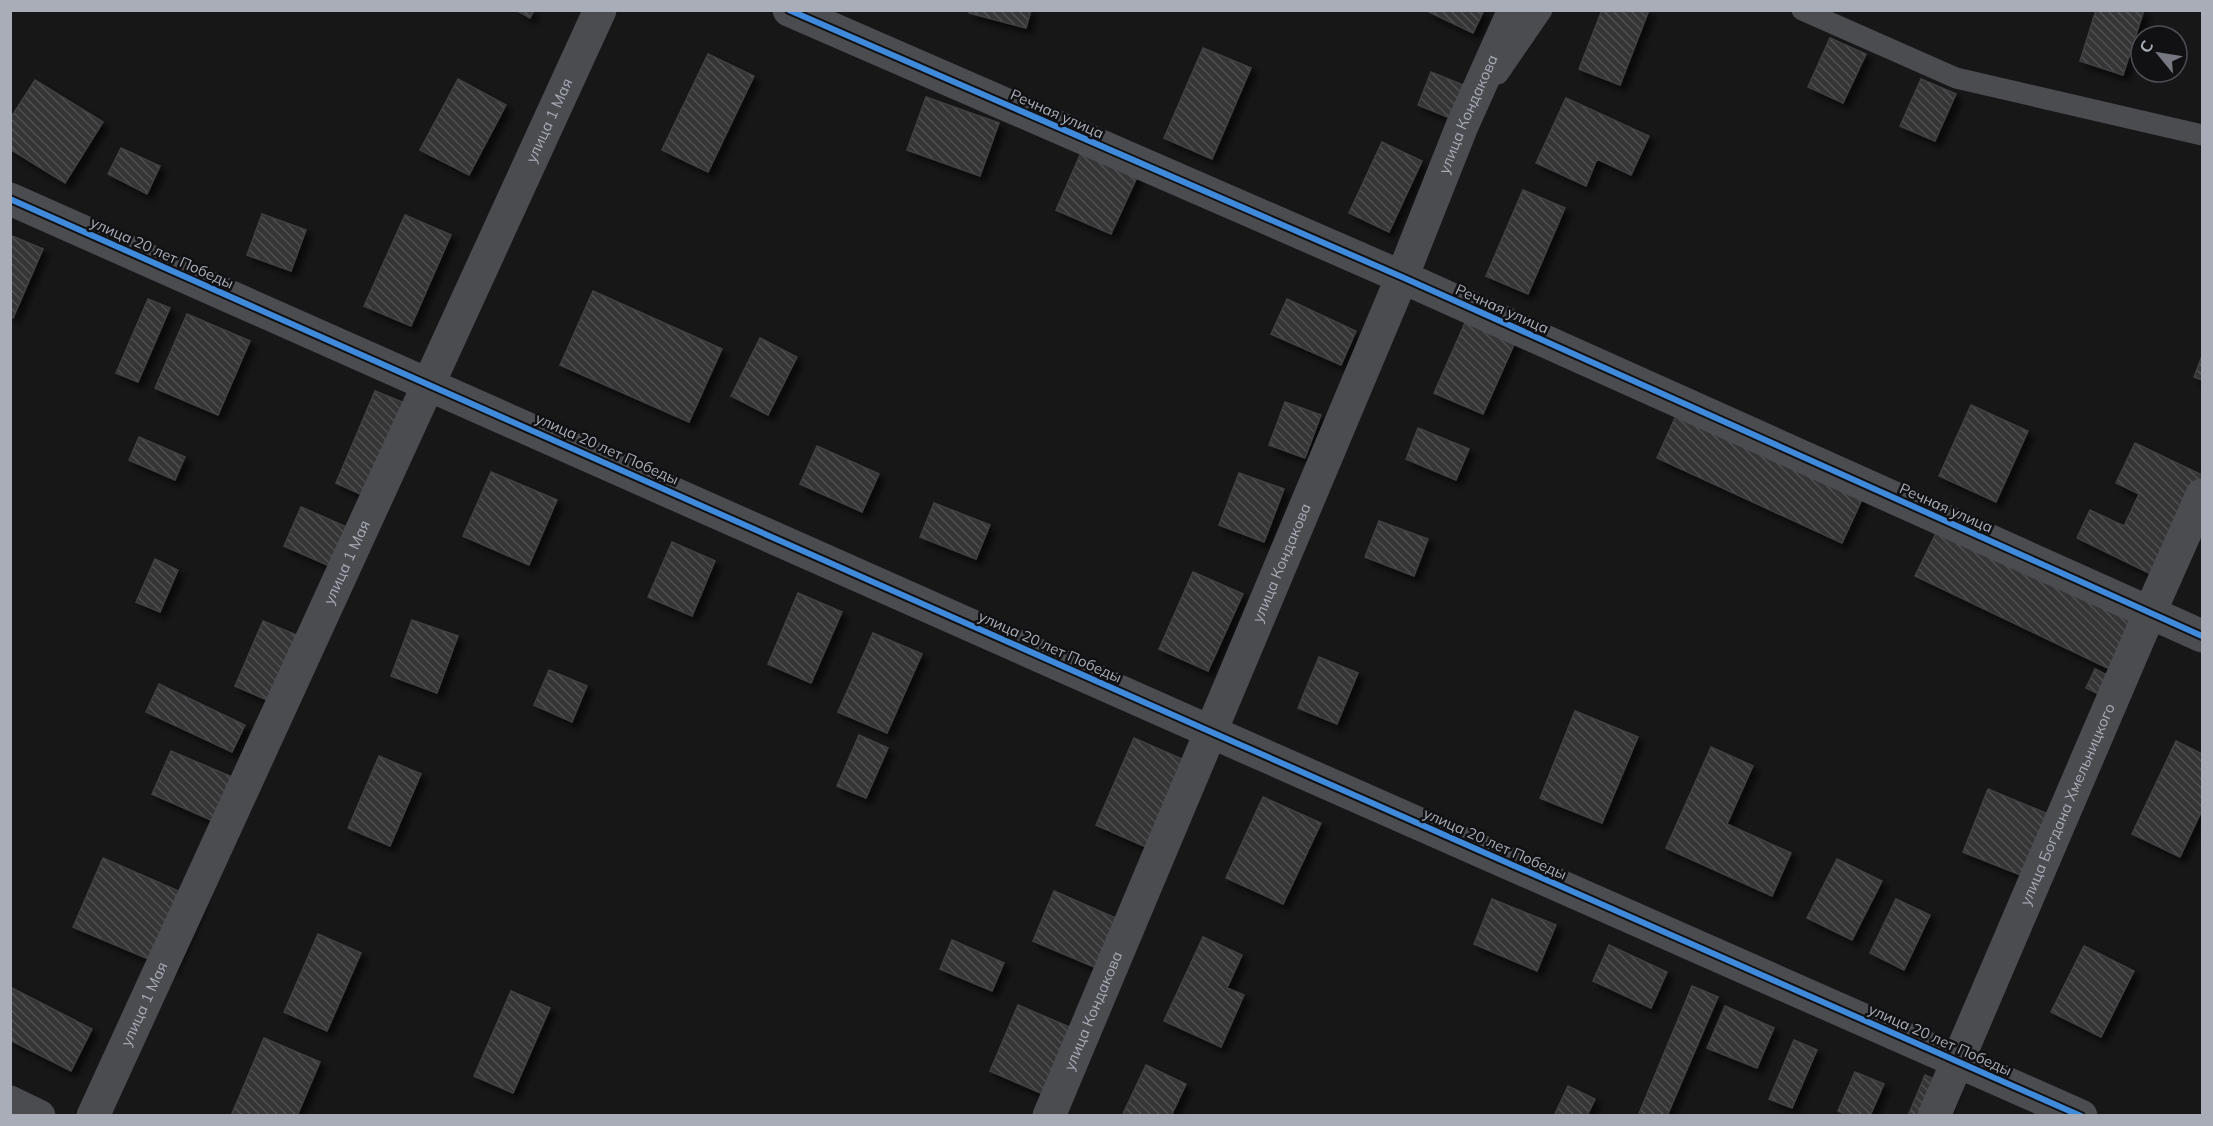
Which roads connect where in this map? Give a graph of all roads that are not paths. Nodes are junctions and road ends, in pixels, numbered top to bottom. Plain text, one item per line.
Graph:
1 (600, 10) edge
2 (789, 10) edge
3 (1514, 10) edge
4 (1542, 10) edge
5 (1802, 10) edge
6 (1462, 126) junction
7 (2202, 135) edge
8 (10, 199) edge
9 (1402, 277) junction
10 (428, 383) junction
11 (2202, 495) edge
12 (2150, 612) junction
13 (2202, 636) edge
14 (1209, 731) junction
15 (1958, 1061) junction
16 (10, 1102) edge
17 (39, 1116) edge
18 (93, 1116) edge
19 (1049, 1116) edge
20 (1934, 1116) edge
21 (2081, 1116) edge

1 - 10 street, улица 1 Мая
2 - 9 street, Речная улица
3 - 6 street, улица Кондакова
4 - 6 lane
5 - 7 lane
6 - 9 street, улица Кондакова
8 - 10 street, улица 20 лет Победы
9 - 12 street, Речная улица
9 - 14 street, улица Кондакова
10 - 14 street, улица 20 лет Победы
10 - 18 street, улица 1 Мая
11 - 12 street, улица Богдана Хмельницкого
12 - 13 street, Речная улица
12 - 15 street, улица Богдана Хмельницкого
14 - 15 street, улица 20 лет Победы
14 - 19 street, улица Кондакова
15 - 20 street, улица Богдана Хмельницкого
15 - 21 street, улица 20 лет Победы
16 - 17 street

